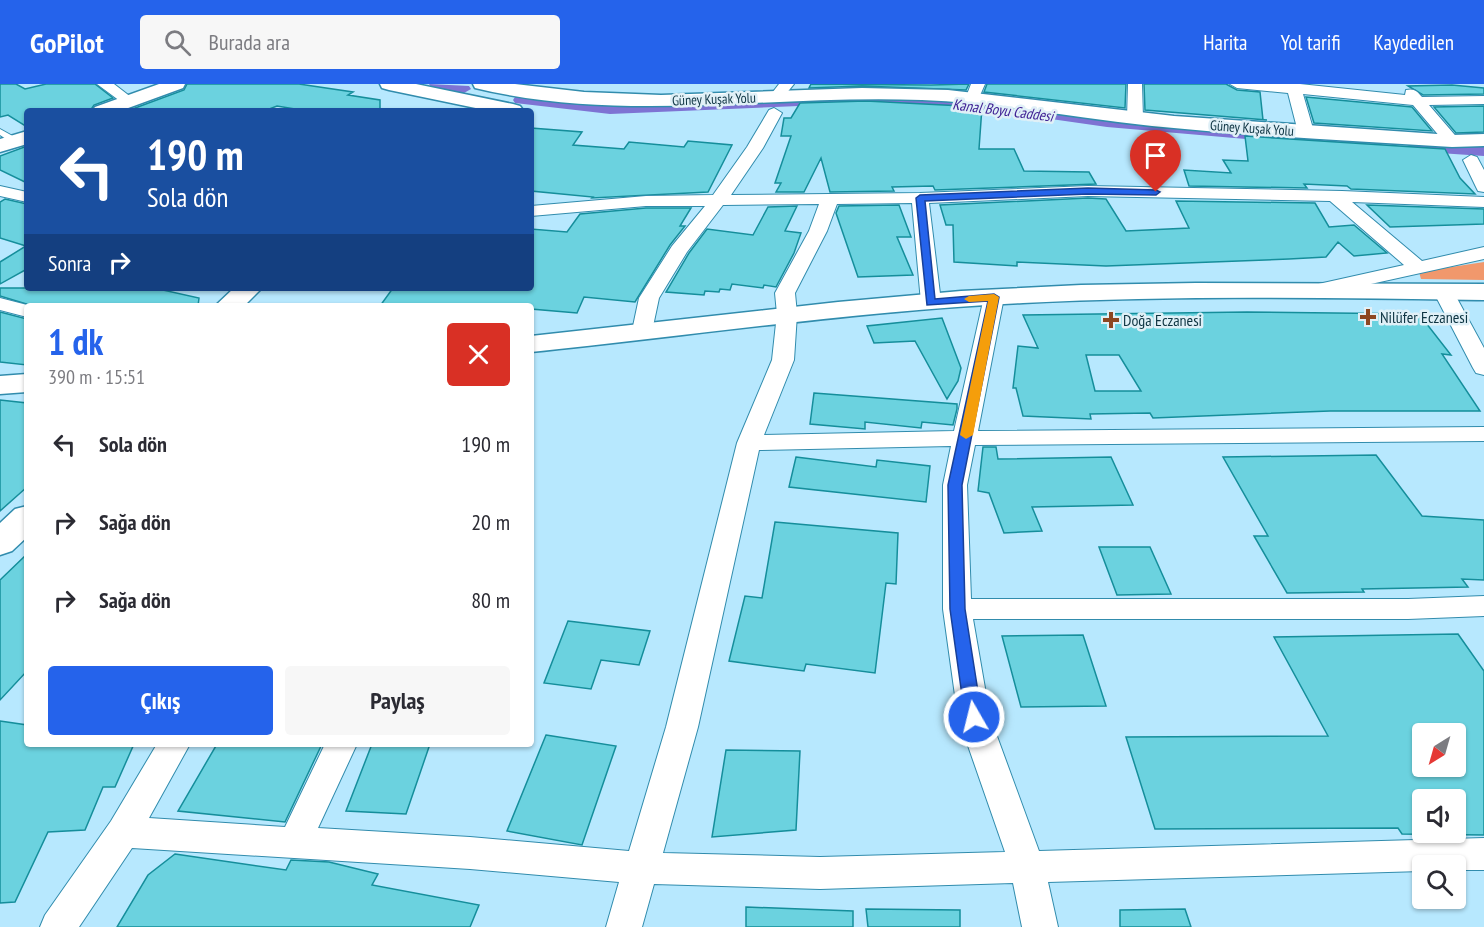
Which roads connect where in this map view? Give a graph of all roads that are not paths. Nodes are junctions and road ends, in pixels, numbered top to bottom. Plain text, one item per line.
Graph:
1 (104, 84) edge
2 (176, 84) edge
3 (389, 84) edge
4 (1135, 84) edge
5 (1237, 84) edge
6 (1402, 84) edge
7 (495, 85) edge
8 (1294, 87) edge
9 (976, 91) edge
10 (535, 93) junction
11 (779, 98) edge
12 (473, 99) edge
13 (1484, 100) edge
14 (129, 101) junction
15 (1420, 101) junction
16 (110, 108) edge
17 (507, 108) edge
18 (512, 108) edge
19 (578, 116) dead end
20 (1135, 118) junction
21 (1306, 132) junction
22 (1484, 140) edge
23 (1452, 141) junction
24 (1477, 160) edge
25 (1484, 187) edge
26 (0, 191) edge
27 (24, 196) edge
28 (1335, 196) junction
29 (920, 198) junction
30 (830, 199) junction
31 (717, 202) junction
32 (1484, 202) edge
33 (534, 211) edge
34 (1484, 253) edge
35 (1419, 268) junction
36 (1321, 289) junction
37 (246, 291) edge
38 (1443, 291) junction
39 (1484, 292) edge
40 (994, 297) junction
41 (930, 302) junction
42 (232, 303) edge
43 (0, 304) edge
44 (24, 310) edge
45 (787, 314) junction
46 (642, 332) junction
47 (534, 344) edge
48 (1484, 368) edge
49 (24, 383) edge
50 (0, 385) edge
51 (1484, 434) edge
52 (966, 438) junction
53 (749, 443) junction
54 (24, 521) edge
55 (0, 543) edge
56 (1484, 606) edge
57 (957, 609) junction
58 (172, 747) edge
59 (340, 747) edge
60 (123, 832) junction
61 (295, 842) junction
62 (1484, 854) edge
63 (1027, 866) junction
64 (642, 868) junction
65 (58, 927) edge
66 (624, 927) edge
67 (1040, 927) edge

1 - 14 street
2 - 14 main road
3 - 12 main road
4 - 20 street
5 - 8 street
6 - 15 street
7 - 10 main road, Güney Kuşak Yolu
7 - 12 main road
8 - 15 street
8 - 21 street
9 - 11 main road, Güney Kuşak Yolu
9 - 20 main road, Güney Kuşak Yolu
10 - 11 main road, Güney Kuşak Yolu
10 - 18 main road
11 - 19 main road, Güney Kuşak Yolu
11 - 24 main road, Güney Kuşak Yolu
11 - 31 street
12 - 17 main road
13 - 15 street
14 - 16 main road
15 - 23 street
20 - 21 main road, Güney Kuşak Yolu
21 - 23 main road, Güney Kuşak Yolu
22 - 23 main road, Güney Kuşak Yolu
24 - 25 street
26 - 27 street
28 - 29 street
28 - 32 street
28 - 35 street
29 - 30 street
29 - 41 street
30 - 31 street
30 - 45 street
31 - 33 street
31 - 46 street
34 - 35 street
35 - 36 street
36 - 38 main road
36 - 40 main road
37 - 42 main road
38 - 39 main road
38 - 48 street
40 - 41 main road
40 - 52 street
41 - 45 main road
43 - 44 street
45 - 46 main road
45 - 53 street
46 - 47 main road
49 - 50 main road
51 - 52 street
52 - 53 street
52 - 57 street
53 - 64 street
54 - 55 main road
56 - 57 street
57 - 63 street
58 - 60 street
59 - 61 street
60 - 61 street
60 - 65 street
61 - 64 street
62 - 63 street
63 - 64 street
63 - 67 street
64 - 66 street

